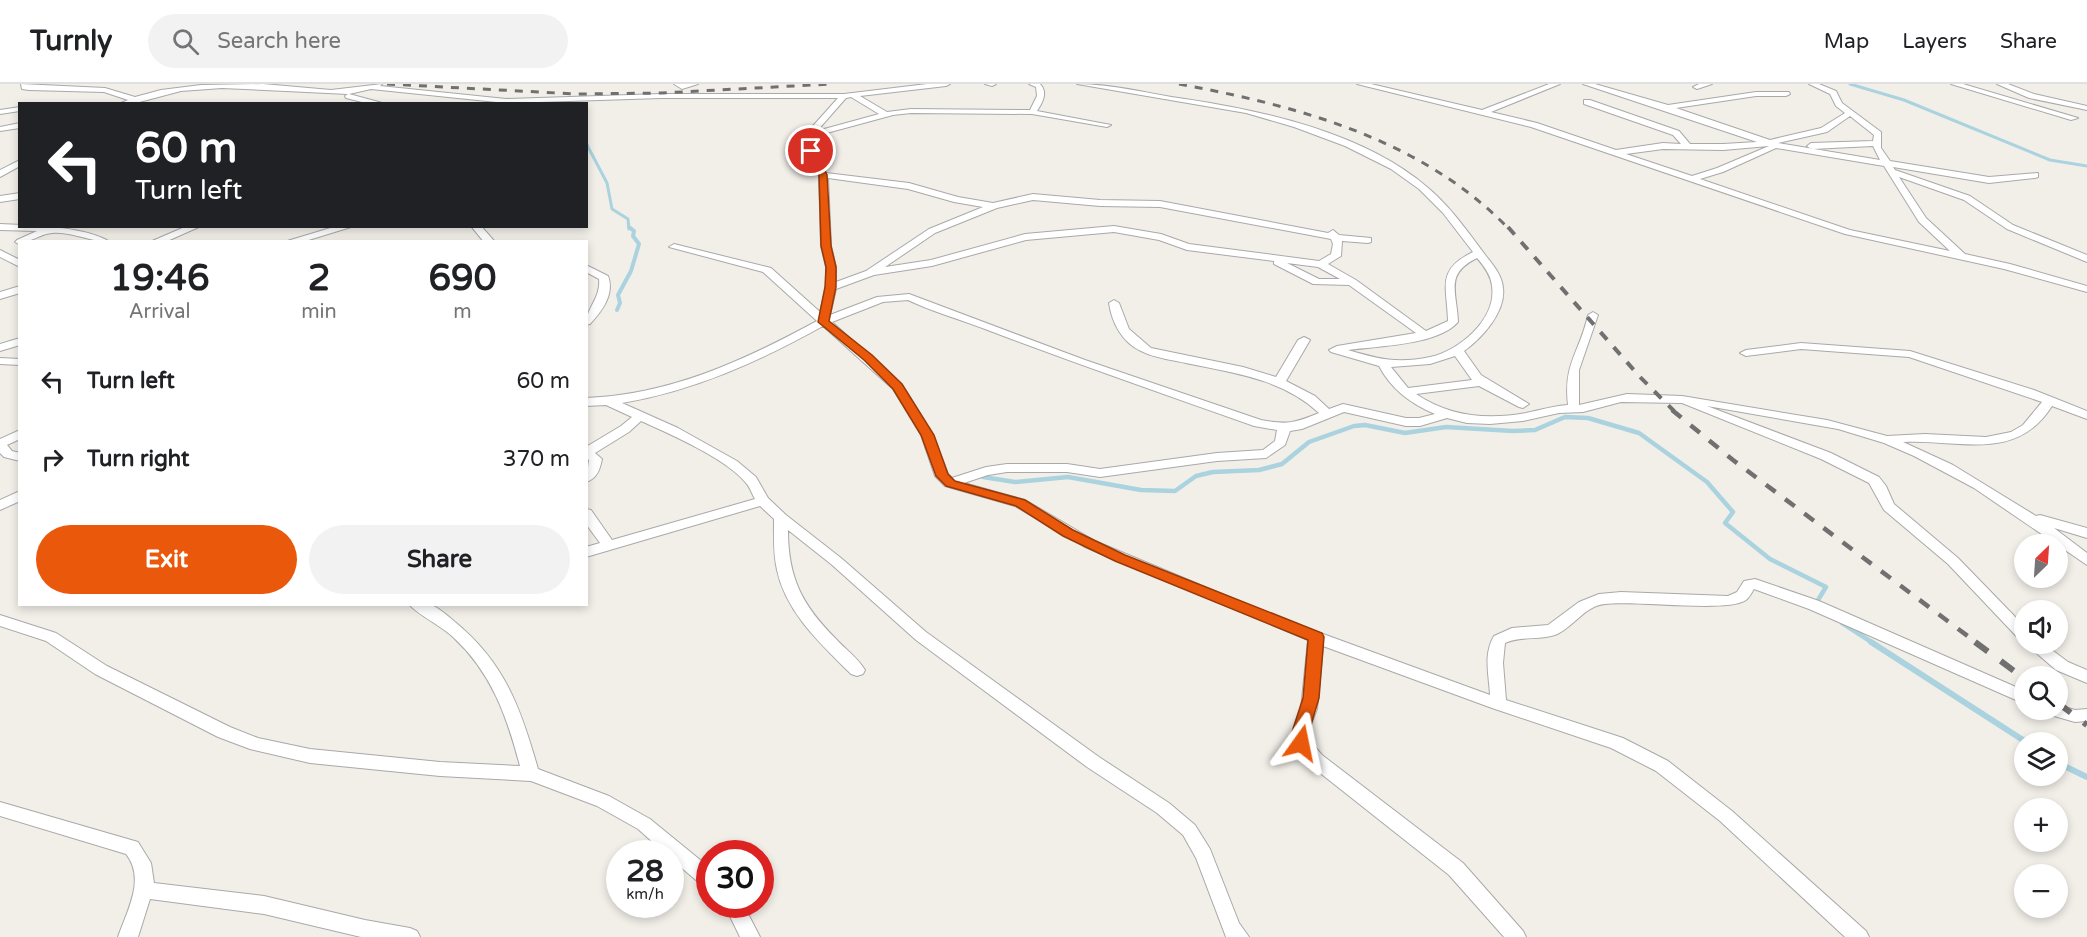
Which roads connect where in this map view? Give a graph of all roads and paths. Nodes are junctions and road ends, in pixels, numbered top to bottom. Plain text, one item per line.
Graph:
1 (269, 84) edge
2 (678, 84) edge
3 (694, 84) edge
4 (946, 84) edge
5 (1033, 84) edge
6 (1081, 84) edge
7 (1361, 84) edge
8 (1556, 84) edge
9 (1587, 84) edge
10 (1708, 84) edge
11 (1813, 84) edge
12 (1955, 84) edge
13 (2001, 84) edge
14 (29, 86) edge
15 (375, 86) edge
16 (1697, 87) dead end
17 (283, 88) junction
18 (345, 93) junction
19 (1786, 94) dead end
20 (443, 95) junction
21 (848, 95) junction
22 (2032, 96) junction
23 (30, 97) dead end
24 (133, 99) junction
25 (127, 102) edge
26 (378, 102) edge
27 (382, 102) edge
28 (428, 102) edge
29 (1587, 102) dead end
30 (1669, 108) junction
31 (2087, 108) edge
32 (18, 109) edge
33 (0, 112) edge
34 (1032, 112) junction
35 (1482, 113) junction
36 (1850, 113) junction
37 (886, 115) junction
38 (1635, 120) junction
39 (16, 125) edge
40 (1107, 125) dead end
41 (0, 129) edge
42 (808, 136) junction
43 (1877, 143) junction
44 (1774, 144) junction
45 (1687, 145) junction
46 (1794, 148) junction
47 (1616, 153) junction
48 (18, 163) edge
49 (0, 164) edge
50 (1891, 168) junction
51 (0, 174) edge
52 (823, 175) junction
53 (2035, 175) dead end
54 (1690, 179) junction
55 (18, 196) edge
56 (0, 200) edge
57 (994, 207) junction
58 (0, 227) edge
59 (18, 227) edge
60 (1329, 227) dead end
61 (54, 228) edge
62 (59, 228) edge
63 (192, 228) edge
64 (342, 228) edge
65 (477, 228) edge
66 (1335, 237) junction
67 (25, 240) edge
68 (98, 240) edge
69 (160, 240) edge
70 (297, 240) edge
71 (488, 240) edge
72 (1368, 240) dead end
73 (18, 242) edge
74 (0, 247) edge
75 (674, 247) dead end
76 (0, 253) edge
77 (1479, 253) junction
78 (1961, 256) junction
79 (1272, 258) junction
80 (2087, 259) edge
81 (18, 263) edge
82 (1320, 264) junction
83 (588, 269) edge
84 (870, 273) junction
85 (1352, 282) junction
86 (831, 287) junction
87 (2087, 289) edge
88 (18, 290) edge
89 (0, 296) edge
90 (1114, 303) dead end
91 (1593, 315) dead end
92 (588, 319) edge
93 (823, 322) junction
94 (1443, 330) junction
95 (1425, 335) junction
96 (1304, 340) dead end
97 (1473, 340) junction
98 (18, 342) edge
99 (0, 348) edge
100 (1458, 351) junction
101 (1746, 353) dead end
102 (0, 361) edge
103 (18, 362) edge
104 (1383, 364) junction
105 (1279, 382) junction
106 (1480, 382) junction
107 (1407, 393) junction
108 (1678, 398) junction
109 (2049, 400) junction
110 (588, 402) edge
111 (611, 403) junction
112 (1522, 404) dead end
113 (1574, 409) junction
114 (1327, 414) junction
115 (1447, 414) junction
116 (641, 415) junction
117 (2087, 415) edge
118 (1284, 428) junction
119 (18, 437) edge
120 (1885, 440) junction
121 (8, 451) edge
122 (588, 452) edge
123 (588, 454) edge
124 (588, 475) edge
125 (950, 483) junction
126 (18, 496) edge
127 (764, 501) junction
128 (0, 506) edge
129 (588, 516) edge
130 (2029, 516) junction
131 (781, 518) junction
132 (2087, 533) edge
133 (608, 545) junction
134 (588, 551) edge
135 (2087, 560) edge
136 (421, 606) edge
137 (0, 620) edge
138 (2014, 625) edge
139 (1316, 637) junction
140 (2047, 654) edge
141 (857, 670) dead end
142 (2087, 677) edge
143 (2014, 693) edge
144 (1498, 704) junction
145 (2068, 714) edge
146 (2087, 715) edge
147 (531, 774) junction
148 (0, 809) edge
149 (696, 868) edge
150 (144, 890) junction
151 (740, 918) edge
152 (1232, 934) edge
153 (128, 937) edge
154 (410, 937) edge
155 (750, 937) edge
156 (1516, 937) edge
157 (1859, 937) edge

1 - 17 street
2 - 3 street
4 - 21 street
5 - 34 street
6 - 77 street
7 - 35 street
8 - 35 street
9 - 30 street
10 - 16 street
11 - 36 street
12 - 22 street
13 - 22 street
14 - 23 street
14 - 24 street
15 - 18 street
15 - 20 street
15 - 27 street
17 - 18 street
17 - 24 street
18 - 26 street
19 - 30 street
20 - 21 street
20 - 28 street
21 - 37 street
21 - 42 street
22 - 31 street
24 - 25 street
29 - 38 street
30 - 38 street
30 - 44 street
32 - 33 street
34 - 37 street
34 - 40 street
35 - 47 street
36 - 43 street
36 - 44 street
37 - 42 street
38 - 45 street
39 - 41 street
42 - 52 street
43 - 46 street
43 - 50 street
44 - 45 street
44 - 46 street
44 - 54 street
45 - 47 street
46 - 50 street
47 - 54 street
48 - 49 street
48 - 51 street
50 - 53 street
50 - 78 street
50 - 80 street
52 - 57 street
52 - 86 street
54 - 78 street
55 - 56 street
57 - 66 street
57 - 84 street
58 - 59 street
60 - 66 street
61 - 67 street
62 - 68 street
63 - 69 street
64 - 70 street
65 - 71 street
66 - 72 street
66 - 82 street
73 - 74 street
75 - 93 street
76 - 81 street
77 - 94 street
77 - 97 street
78 - 87 street
79 - 82 street
79 - 84 street
79 - 85 street
82 - 85 street
83 - 92 street
84 - 86 street
85 - 95 street
86 - 93 street
88 - 89 street
90 - 105 street
91 - 113 street
93 - 111 street
93 - 118 street
93 - 125 street
94 - 95 street
94 - 97 street
95 - 104 street
96 - 105 street
97 - 100 street
98 - 99 street
100 - 104 street
100 - 106 street
101 - 109 street
102 - 103 street
104 - 107 street
105 - 114 street
106 - 107 street
106 - 112 street
107 - 115 street
108 - 113 street
108 - 120 street
108 - 138 street
109 - 117 street
109 - 120 street
110 - 111 street
111 - 116 street
113 - 115 street
114 - 115 street
114 - 118 street
116 - 122 street
116 - 127 street
118 - 125 street
119 - 121 street
120 - 130 street
123 - 124 street
125 - 139 street
126 - 128 street
127 - 131 street
127 - 133 street
129 - 133 street
130 - 132 street
130 - 135 street
131 - 141 street
131 - 152 street
133 - 134 street
136 - 147 street
137 - 147 street
139 - 144 street
139 - 156 street
140 - 142 street
143 - 144 street
144 - 157 street
145 - 146 street
147 - 149 street
148 - 150 street
150 - 153 street
150 - 154 street
151 - 155 street

